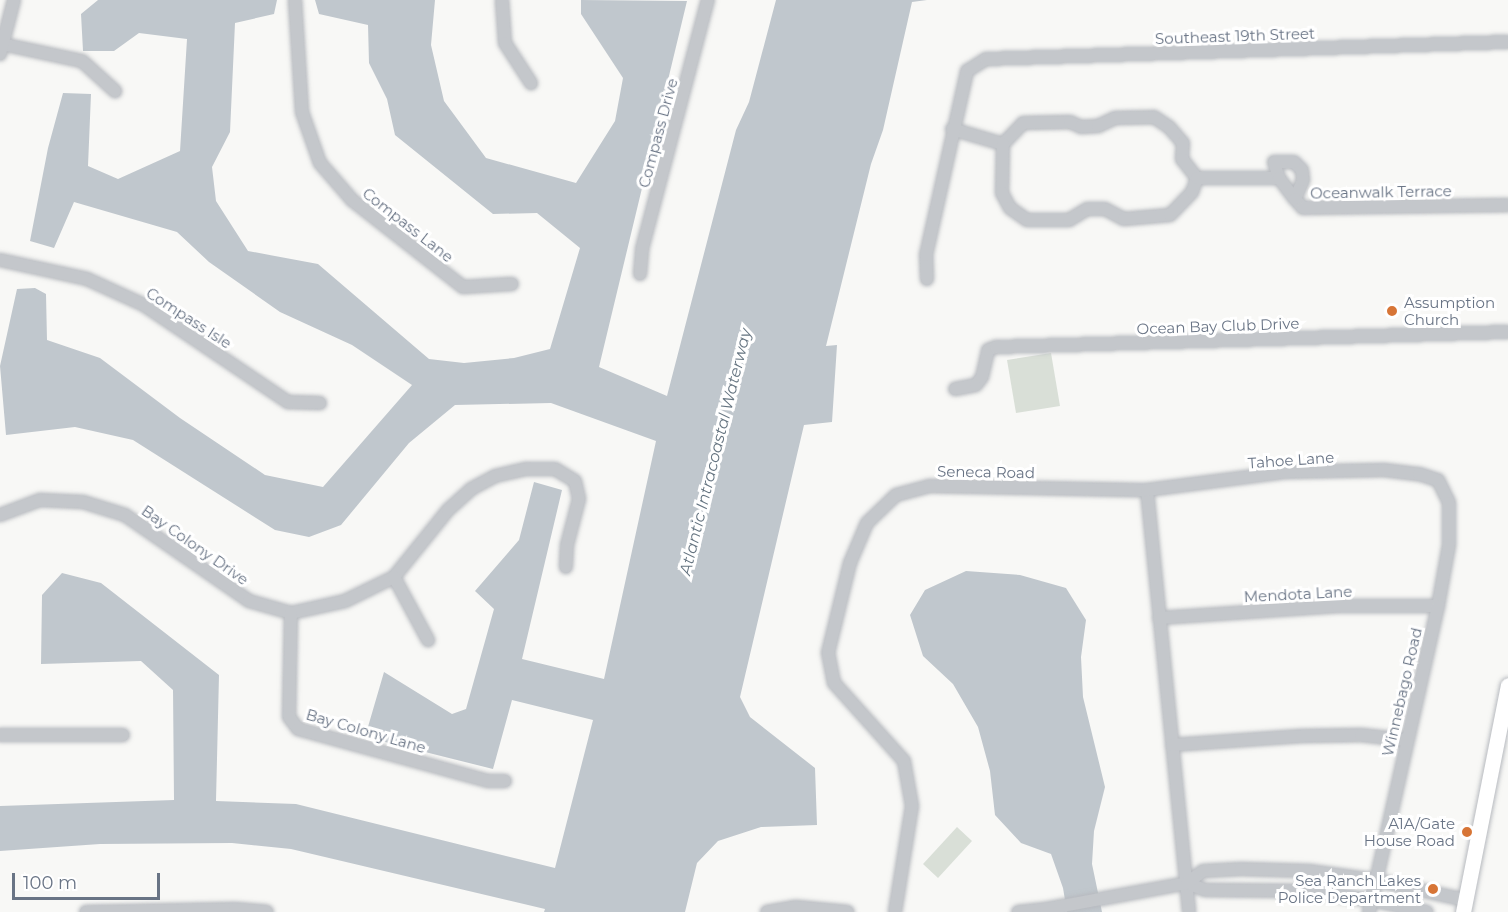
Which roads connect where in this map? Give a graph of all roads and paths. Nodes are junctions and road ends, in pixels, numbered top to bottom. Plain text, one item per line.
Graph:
1 (14, 0) edge
2 (295, 0) edge
3 (502, 0) edge
4 (708, 0) edge
5 (1508, 42) edge
6 (1, 49) edge
7 (531, 83) dead end
8 (115, 91) dead end
9 (952, 129) junction
10 (1003, 144) junction
11 (1197, 178) junction
12 (1280, 178) junction
13 (1295, 199) junction
14 (1508, 205) edge
15 (0, 260) edge
16 (640, 274) dead end
17 (927, 279) dead end
18 (512, 284) dead end
19 (1508, 332) edge
20 (955, 389) dead end
21 (320, 404) dead end
22 (1437, 480) joint
23 (1147, 490) junction
24 (0, 514) edge
25 (566, 567) dead end
26 (394, 577) junction
27 (1438, 606) junction
28 (291, 613) junction
29 (1159, 618) junction
30 (428, 640) dead end
31 (1508, 685) edge
32 (0, 735) edge
33 (123, 735) dead end
34 (1406, 740) junction
35 (1172, 745) junction
36 (505, 781) dead end
37 (1375, 880) junction
38 (1187, 884) junction
39 (1370, 906) edge
40 (1464, 906) edge
41 (86, 912) edge
42 (267, 912) edge
43 (767, 912) edge
44 (848, 912) edge
45 (895, 912) edge
46 (1018, 912) edge
47 (1189, 912) edge
48 (1427, 912) edge

1 - 6 street
2 - 18 street, Compass Lane
3 - 7 street
4 - 16 street, Compass Drive
5 - 9 street, Southeast 19th Street
6 - 8 street
9 - 10 street
9 - 17 street
10 - 11 street
10 - 11 street
11 - 12 street
12 - 13 street, Oceanwalk Terrace
12 - 13 street, Oceanwalk Terrace
13 - 14 street, Oceanwalk Terrace
15 - 21 street, Compass Isle
19 - 20 street, Ocean Bay Club Drive
22 - 23 street, Tahoe Lane
22 - 27 street, Winnebago Road
23 - 29 street
23 - 45 street, Seneca Road
24 - 28 street, Bay Colony Drive
25 - 26 street, Bay Colony Drive
26 - 28 street, Bay Colony Drive
26 - 30 street
27 - 29 street, Mendota Lane
27 - 34 street, Winnebago Road
28 - 36 street, Bay Colony Lane
29 - 35 street
31 - 40 main road
32 - 33 street
34 - 35 street
34 - 37 street, Winnebago Road
35 - 38 street
37 - 38 street
37 - 39 street, Winnebago Road
37 - 40 street
38 - 39 street
38 - 46 street
38 - 47 street
39 - 48 street
41 - 42 street
43 - 44 street

